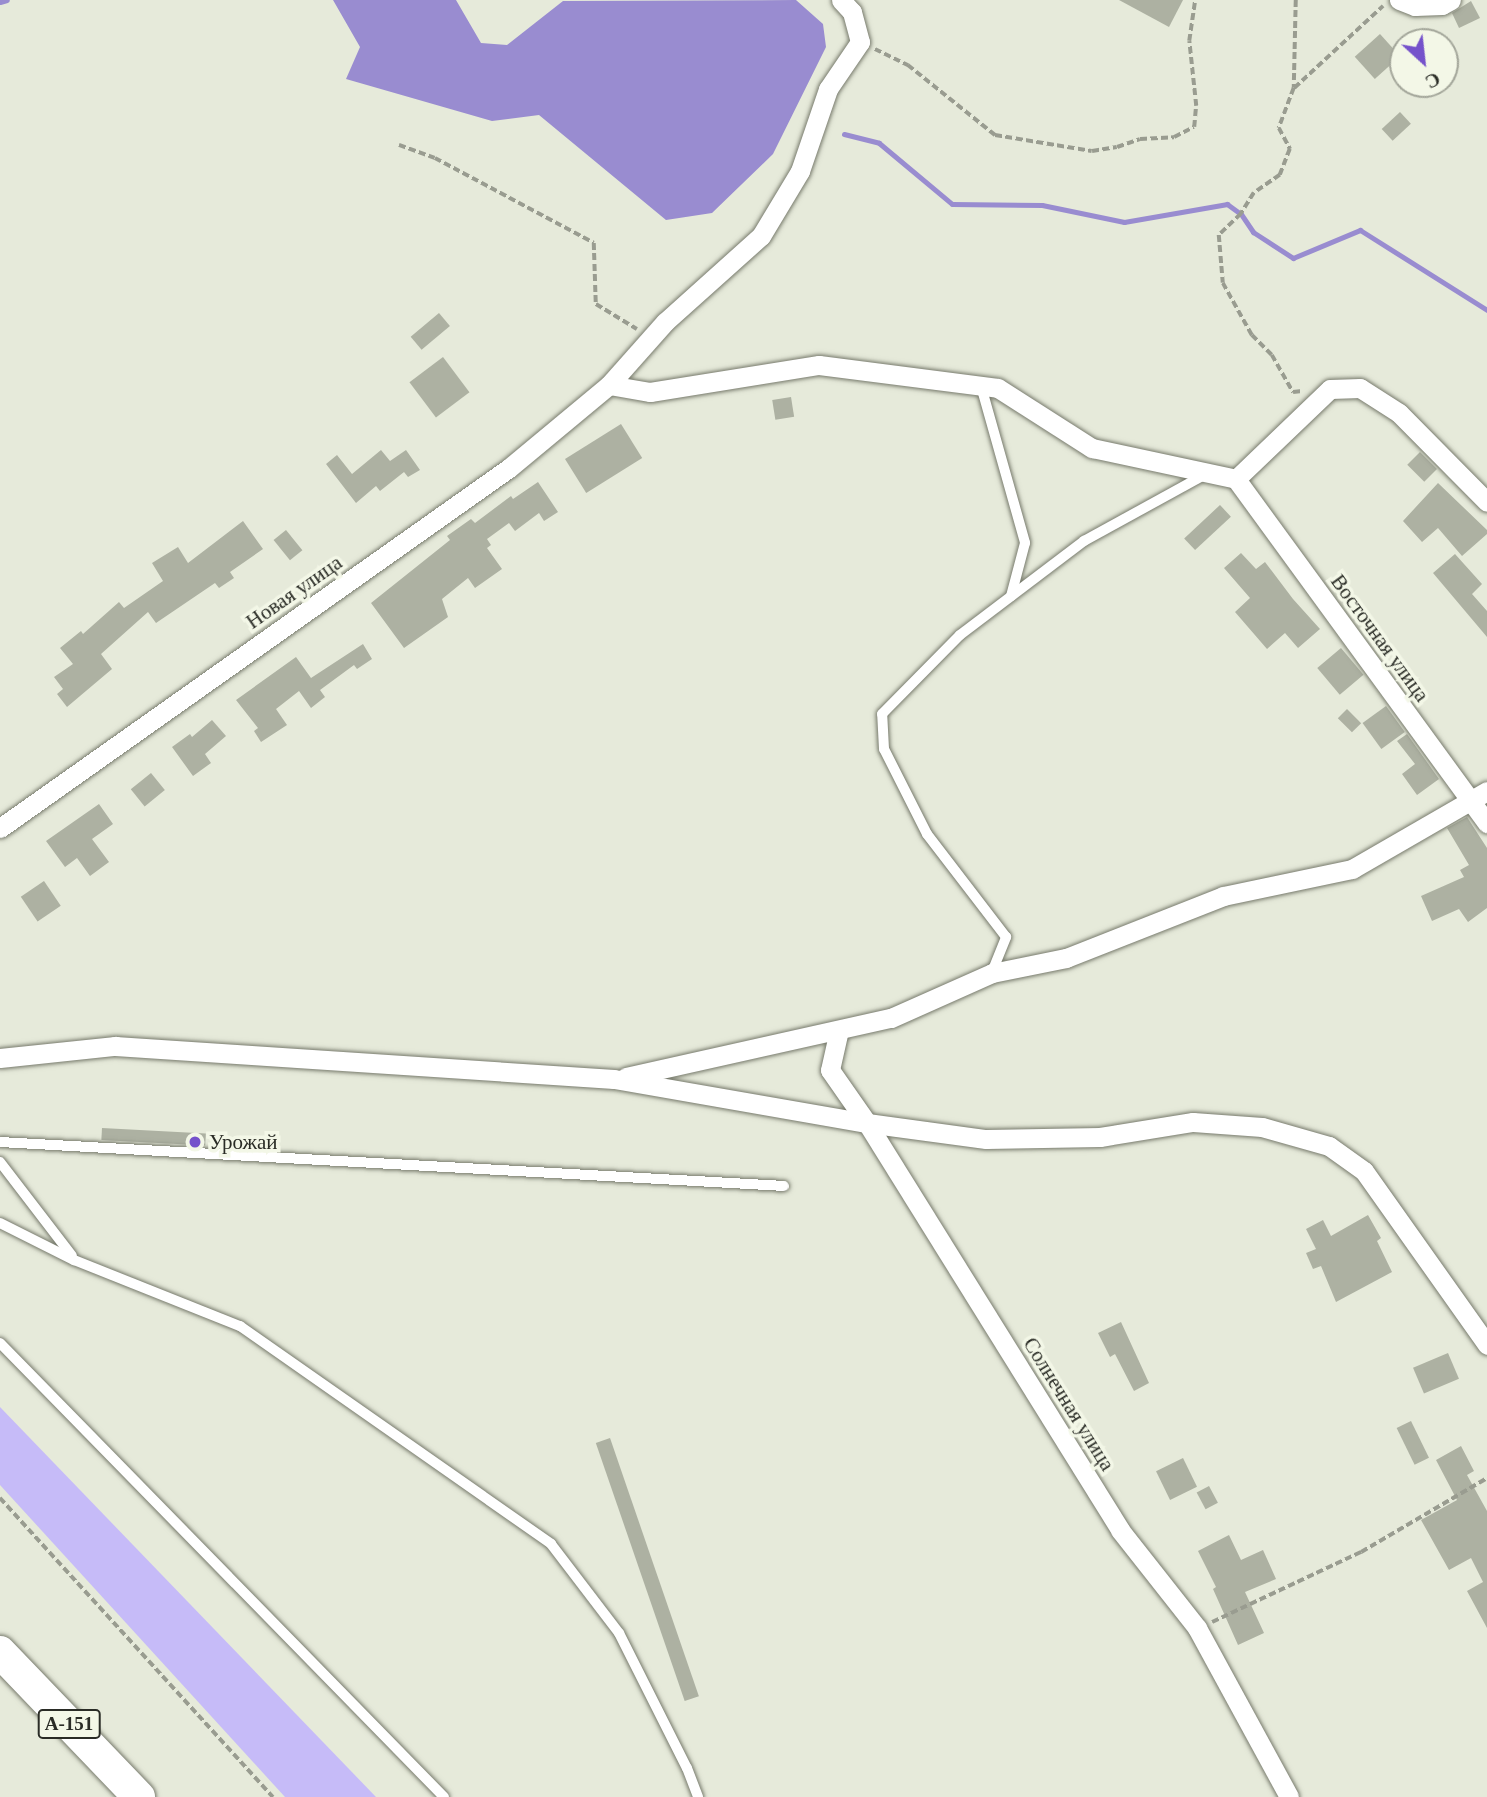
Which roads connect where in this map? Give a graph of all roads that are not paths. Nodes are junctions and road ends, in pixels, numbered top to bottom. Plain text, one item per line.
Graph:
1 (841, 0) edge
2 (1399, 0) edge
3 (1451, 0) edge
4 (609, 385) junction
5 (981, 386) junction
6 (1208, 473) junction
7 (1236, 479) junction
8 (1487, 502) edge
9 (1011, 596) junction
10 (1480, 797) edge
11 (1487, 823) edge
12 (0, 828) edge
13 (992, 973) junction
14 (839, 1030) junction
15 (0, 1058) edge
16 (614, 1079) junction
17 (867, 1123) junction
18 (0, 1142) edge
19 (0, 1162) edge
20 (784, 1186) dead end
21 (0, 1223) edge
22 (74, 1259) junction
23 (0, 1343) edge
24 (1487, 1345) edge
25 (0, 1652) edge
26 (139, 1797) edge
27 (444, 1797) edge
28 (698, 1797) edge
29 (1289, 1797) edge

1 - 4 street, Новая улица
2 - 3 street
4 - 5 street
4 - 12 street, Новая улица
5 - 6 street
5 - 9 lane
6 - 7 street
6 - 9 lane
7 - 8 street
7 - 10 street, Восточная улица
9 - 13 lane
10 - 11 street, Восточная улица
10 - 13 street
13 - 14 street
14 - 16 street
14 - 17 street, Солнечная улица
15 - 16 street
16 - 17 street
17 - 24 street
17 - 29 street, Солнечная улица
18 - 20 lane
19 - 22 lane
21 - 22 lane
22 - 28 lane
23 - 27 lane
25 - 26 highway, А-151

